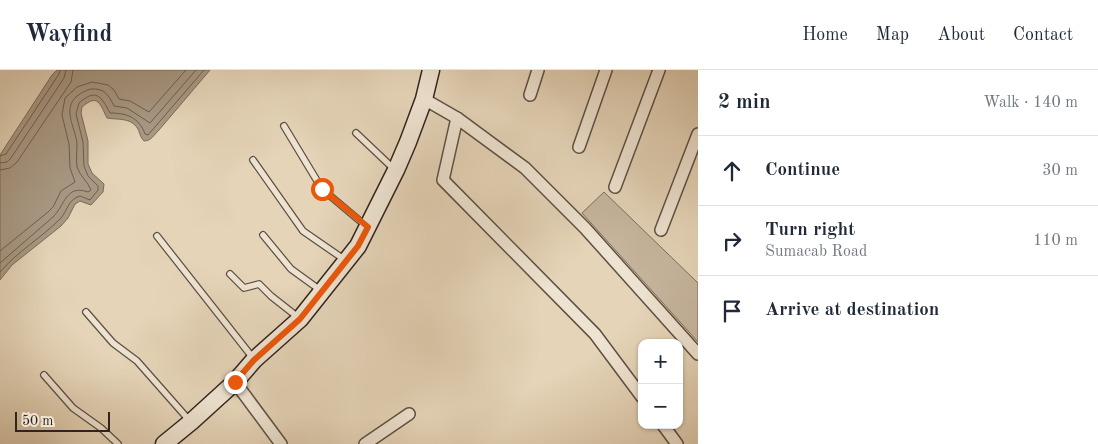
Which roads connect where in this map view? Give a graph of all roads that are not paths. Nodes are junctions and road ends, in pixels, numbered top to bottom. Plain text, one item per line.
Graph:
1 (431, 70) edge
2 (538, 70) edge
3 (606, 70) edge
4 (660, 70) edge
5 (530, 95) dead end
6 (424, 99) junction
7 (457, 118) junction
8 (284, 126) dead end
9 (356, 133) dead end
10 (698, 134) edge
11 (579, 147) dead end
12 (253, 160) dead end
13 (396, 170) junction
14 (616, 187) dead end
15 (368, 227) junction
16 (660, 230) dead end
17 (263, 235) dead end
18 (157, 236) dead end
19 (346, 261) junction
20 (230, 274) dead end
21 (322, 292) junction
22 (86, 312) dead end
23 (300, 319) junction
24 (698, 354) edge
25 (254, 360) junction
26 (44, 375) dead end
27 (235, 382) junction
28 (638, 392) edge
29 (409, 414) dead end
30 (191, 422) junction
31 (666, 429) edge
32 (118, 444) edge
33 (164, 444) edge
34 (281, 444) edge
35 (365, 444) edge
36 (677, 444) edge

1 - 6 main road
2 - 5 street
3 - 11 street
4 - 14 street
6 - 7 street
6 - 13 main road
7 - 24 street
7 - 28 street
8 - 15 lane
9 - 13 lane
10 - 16 street
12 - 19 lane
13 - 15 main road
15 - 19 main road
17 - 21 lane
18 - 25 lane
19 - 21 main road
20 - 23 lane
21 - 23 main road
22 - 30 lane
23 - 25 main road
25 - 27 main road
26 - 32 lane
27 - 30 main road
27 - 34 street
29 - 35 street
30 - 33 main road
31 - 36 street

